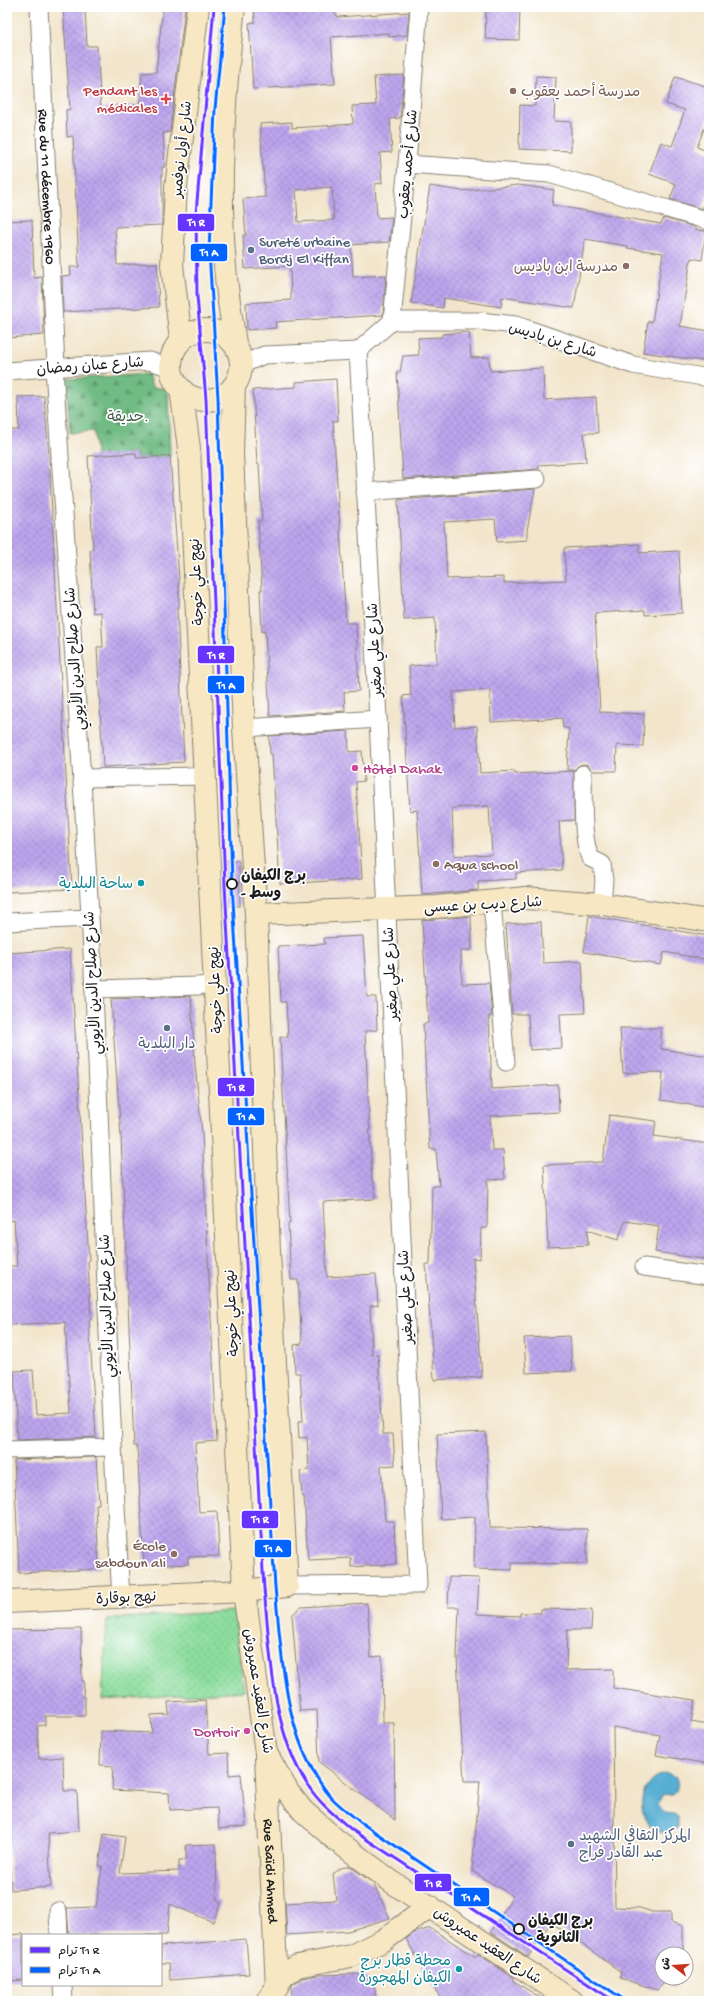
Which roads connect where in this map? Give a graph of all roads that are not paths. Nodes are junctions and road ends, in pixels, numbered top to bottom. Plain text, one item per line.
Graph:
1 (39, 7) edge
2 (198, 7) edge
3 (234, 7) edge
4 (419, 7) edge
5 (407, 164) junction
6 (709, 221) edge
7 (392, 321) junction
8 (181, 340) junction
9 (234, 344) junction
10 (358, 351) junction
11 (241, 365) junction
12 (55, 368) junction
13 (171, 368) junction
14 (7, 371) edge
15 (709, 378) edge
16 (234, 386) junction
17 (181, 390) junction
18 (537, 479) dead end
19 (365, 492) junction
20 (378, 719) junction
21 (244, 728) junction
22 (583, 774) dead end
23 (205, 776) junction
24 (82, 778) junction
25 (492, 903) junction
26 (602, 904) junction
27 (387, 909) junction
28 (256, 914) junction
29 (89, 918) junction
30 (709, 921) edge
31 (7, 922) edge
32 (215, 983) junction
33 (94, 989) junction
34 (506, 1062) dead end
35 (644, 1267) dead end
36 (709, 1276) edge
37 (112, 1448) junction
38 (7, 1450) edge
39 (287, 1586) junction
40 (244, 1591) junction
41 (121, 1598) junction
42 (7, 1602) edge
43 (266, 1753) junction
44 (430, 1906) junction
45 (58, 1911) dead end
46 (59, 1934) edge
47 (63, 1986) edge
48 (272, 1994) edge
49 (64, 2001) edge
50 (572, 2001) edge

1 - 12 street, Rue du 11 décembre 1960
2 - 8 main road, شارع أول نوفمبر
3 - 9 main road
4 - 5 street, شارع أحمد يعقوب
5 - 6 street
5 - 7 street, شارع أحمد يعقوب
7 - 10 street
7 - 15 street, شارع بن باديس
8 - 9 main road
8 - 13 main road
9 - 11 main road
10 - 11 street
10 - 19 street, شارع علي صغير
11 - 16 main road
12 - 13 street, شارع عبان رمضان
12 - 14 street, شارع عبان رمضان
12 - 24 street, شارع صلاح الدين الأيوبي
13 - 17 main road
16 - 17 main road
16 - 21 main road
17 - 23 main road, نهج علي خوجة
18 - 19 street
19 - 20 street, شارع علي صغير
20 - 21 street
20 - 27 street, شارع علي صغير
21 - 28 main road
22 - 26 street
23 - 24 street
23 - 32 main road, نهج علي خوجة
24 - 29 street, شارع صلاح الدين الأيوبي
25 - 26 main road, شارع ديب بن عيسى
25 - 27 main road, شارع ديب بن عيسى
25 - 34 street
26 - 30 main road, شارع ديب بن عيسى
27 - 28 main road, شارع ديب بن عيسى
27 - 39 street, شارع علي صغير
28 - 39 main road
29 - 31 street
29 - 33 street, شارع صلاح الدين الأيوبي
32 - 33 street
32 - 40 main road, نهج علي خوجة
33 - 37 street, شارع صلاح الدين الأيوبي
35 - 36 street
37 - 38 street
37 - 41 street, شارع صلاح الدين الأيوبي
39 - 40 main road, نهج بوقارة
40 - 41 main road, نهج بوقارة
40 - 43 main road, شارع العقيد عميروش
41 - 42 main road, نهج بوقارة
43 - 44 main road, شارع العقيد عميروش
43 - 48 main road, Rue Saïdi Ahmed
44 - 48 main road
44 - 50 main road, شارع العقيد عميروش
45 - 46 street
47 - 49 street

